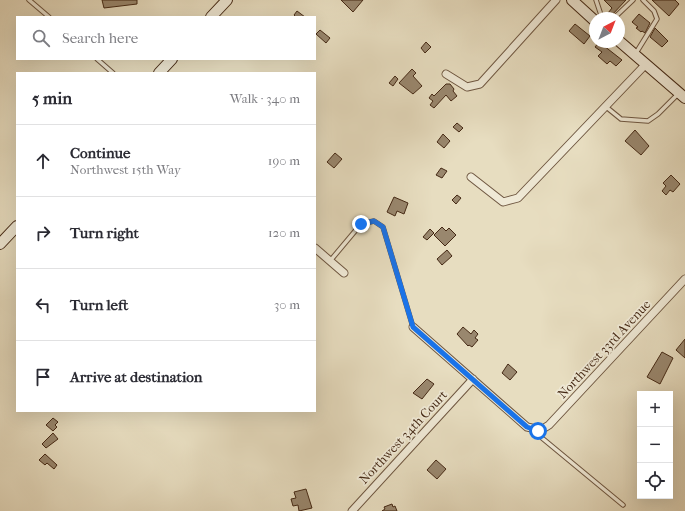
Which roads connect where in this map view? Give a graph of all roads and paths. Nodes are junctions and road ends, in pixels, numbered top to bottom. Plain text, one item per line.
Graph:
1 (29, 0) edge
2 (227, 0) edge
3 (556, 0) edge
4 (572, 0) edge
5 (596, 0) edge
6 (633, 0) edge
7 (643, 0) edge
8 (600, 12) edge
9 (620, 12) edge
10 (48, 16) edge
11 (212, 16) edge
12 (589, 16) edge
13 (625, 46) edge
14 (635, 54) junction
15 (98, 60) edge
16 (171, 60) edge
17 (646, 64) junction
18 (112, 72) edge
19 (160, 72) edge
20 (446, 74) dead end
21 (682, 95) edge
22 (606, 106) junction
23 (472, 177) dead end
24 (16, 227) edge
25 (0, 244) edge
26 (316, 249) edge
27 (330, 261) junction
28 (344, 273) dead end
29 (685, 279) edge
30 (413, 327) joint
31 (472, 379) junction
32 (537, 431) junction
33 (623, 505) dead end
34 (352, 511) edge

1 - 10 lane
2 - 11 street
3 - 20 street
4 - 12 street
5 - 8 lane
6 - 9 lane
7 - 14 lane
13 - 14 street
14 - 17 street
15 - 18 lane
16 - 19 street
17 - 21 street
17 - 22 street
21 - 22 lane
22 - 23 street
24 - 25 street
26 - 27 street
27 - 28 street
27 - 30 lane
29 - 32 street, Northwest 33rd Avenue
30 - 31 street
31 - 32 street
31 - 34 street, Northwest 34th Court
32 - 33 lane

